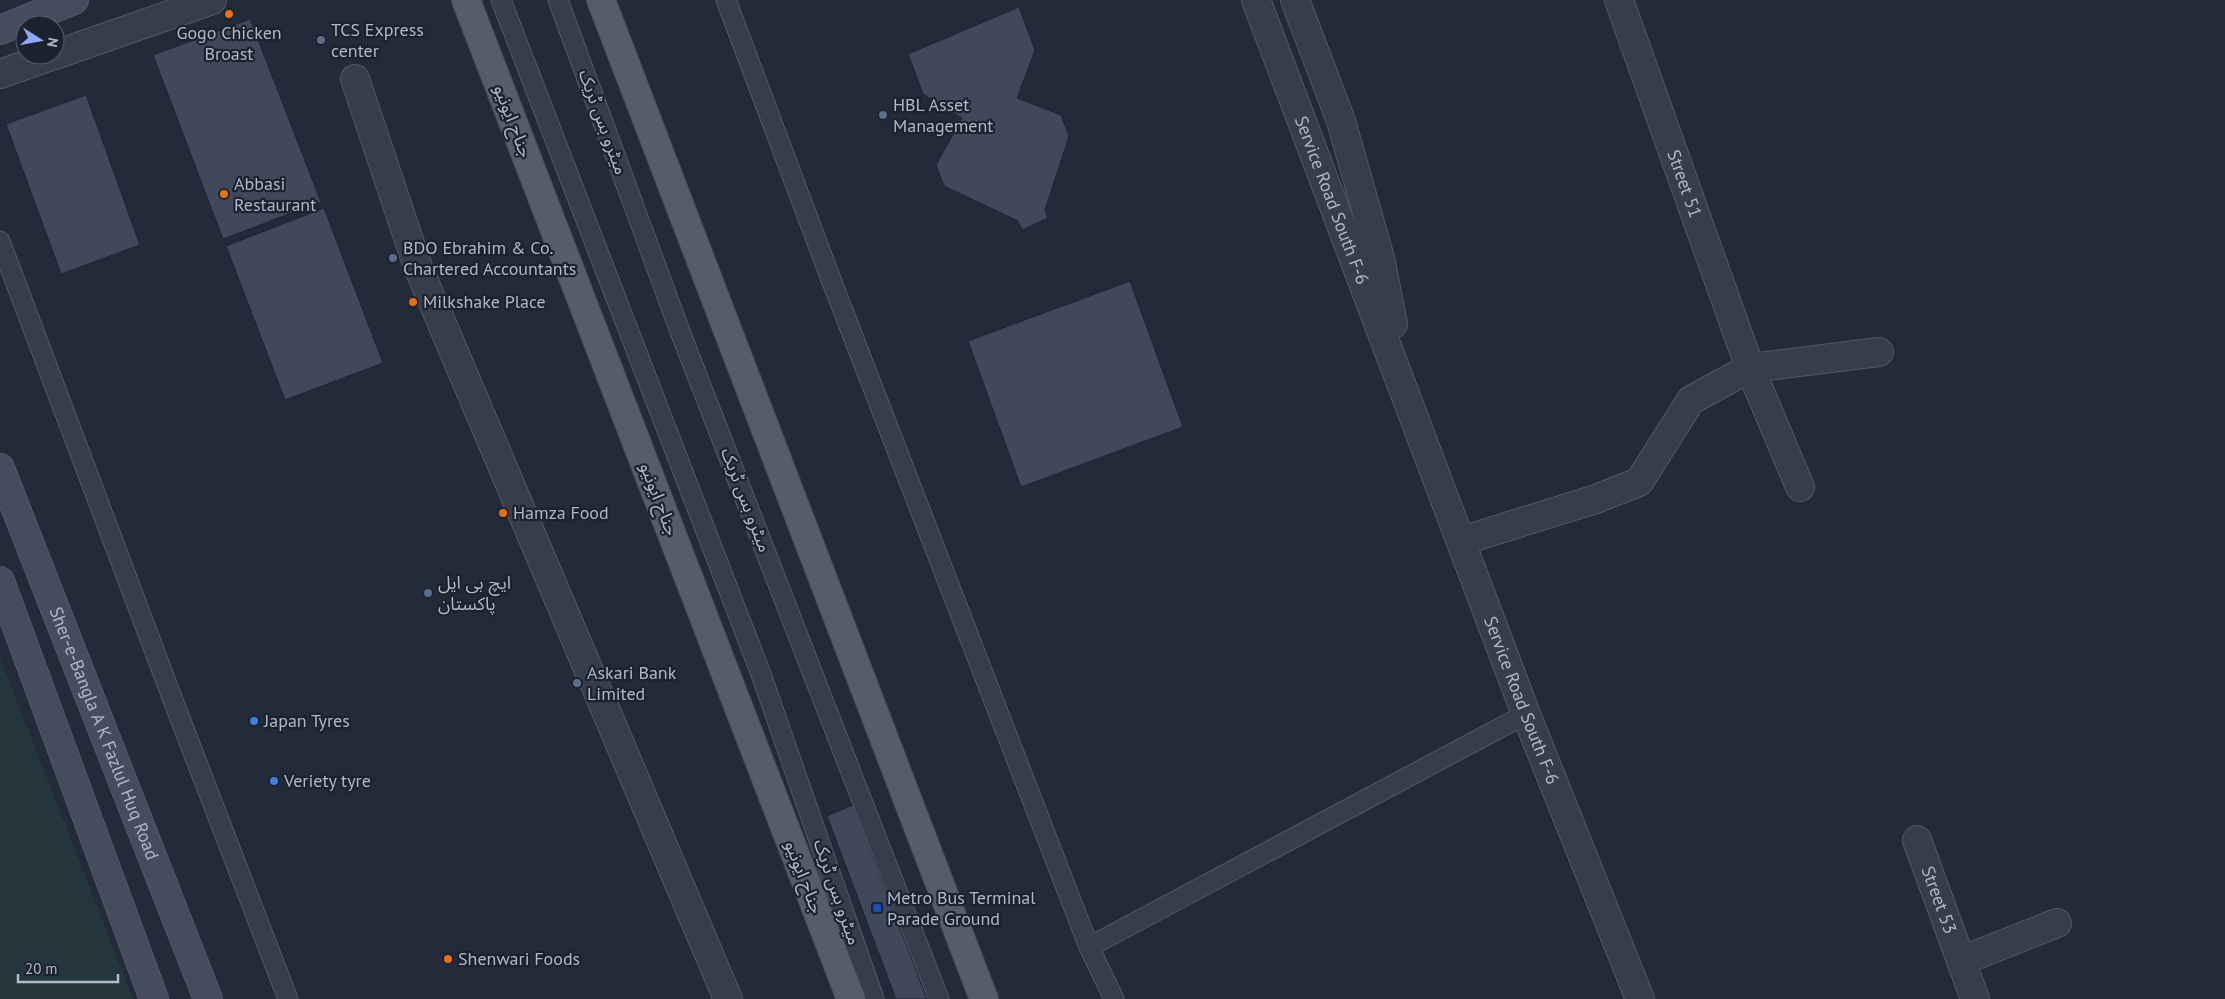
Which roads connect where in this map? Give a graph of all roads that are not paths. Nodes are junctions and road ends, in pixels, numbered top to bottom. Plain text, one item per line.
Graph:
1 (74, 0) edge
2 (212, 0) edge
3 (452, 0) edge
4 (501, 0) edge
5 (558, 0) edge
6 (601, 0) edge
7 (726, 0) edge
8 (1256, 0) edge
9 (1295, 0) edge
10 (1619, 0) edge
11 (470, 12) edge
12 (0, 30) edge
13 (65, 51) edge
14 (26, 65) edge
15 (0, 74) edge
16 (355, 79) dead end
17 (0, 241) edge
18 (1879, 352) dead end
19 (1750, 368) junction
20 (1408, 399) junction
21 (0, 468) edge
22 (1800, 487) dead end
23 (1461, 541) junction
24 (0, 581) edge
25 (1526, 714) junction
26 (1917, 840) dead end
27 (2057, 923) dead end
28 (1089, 947) junction
29 (1961, 961) junction
30 (154, 999) edge
31 (208, 999) edge
32 (288, 999) edge
33 (728, 999) edge
34 (851, 999) edge
35 (874, 999) edge
36 (939, 999) edge
37 (984, 999) edge
38 (1114, 999) edge
39 (1640, 999) edge
40 (1975, 999) edge

1 - 12 main road
2 - 13 street
3 - 11 street
4 - 35 lane, میٹرو بس ٹریک
5 - 36 lane, میٹرو بس ٹریک
6 - 37 main road
7 - 28 lane
8 - 20 street, Service Road South F-6
9 - 20 street, Service Road South F-6
10 - 19 street, Street 51
11 - 34 main road, جناح ایونیو
14 - 15 street
16 - 33 street
17 - 32 lane
18 - 19 street
19 - 22 street, Street 51
19 - 23 street
20 - 23 street, Service Road South F-6
21 - 31 main road, Sher-e-Bangla A K Fazlul Huq Road
23 - 25 street, Service Road South F-6
24 - 30 main road
25 - 28 lane
25 - 39 street, Service Road South F-6
26 - 29 street, Street 53
27 - 29 street
28 - 38 lane
29 - 40 street, Street 53

